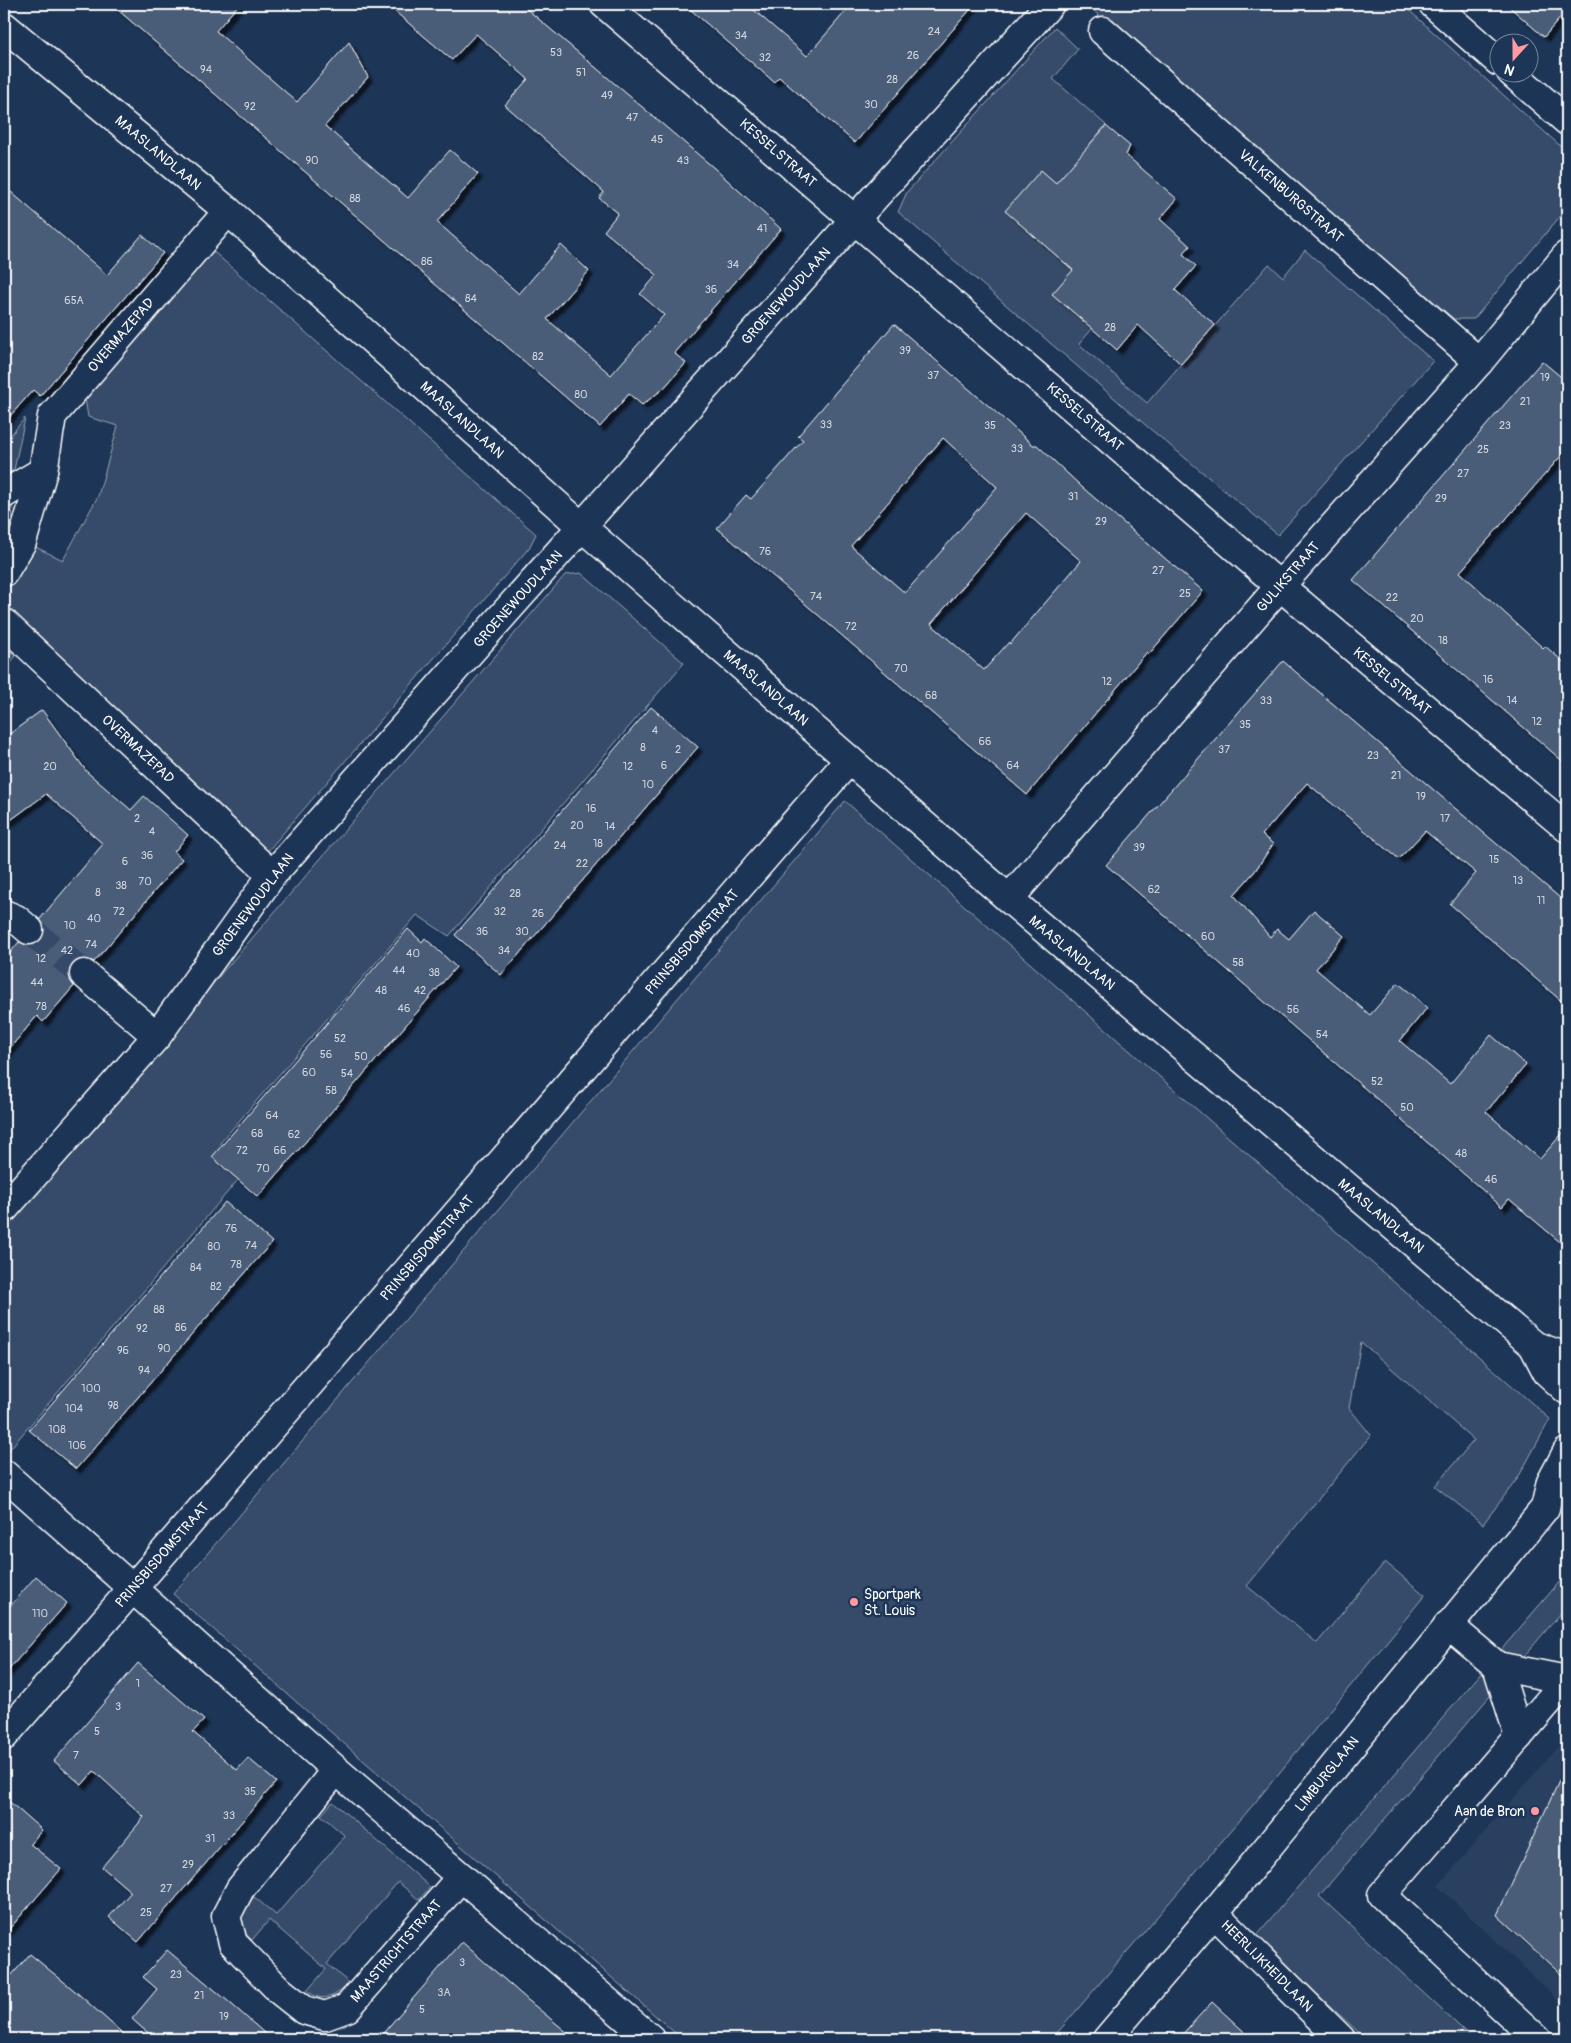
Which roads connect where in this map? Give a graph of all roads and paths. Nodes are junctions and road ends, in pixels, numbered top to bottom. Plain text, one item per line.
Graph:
1 (604, 4) edge
2 (1050, 4) edge
3 (1433, 4) edge
4 (4, 26) edge
5 (1103, 31) dead end
6 (1488, 52) edge
7 (1522, 82) edge
8 (1567, 121) edge
9 (228, 211) junction
10 (855, 219) junction
11 (1567, 255) edge
12 (1479, 362) junction
13 (43, 471) junction
14 (4, 494) edge
15 (582, 527) junction
16 (4, 572) edge
17 (1280, 586) junction
18 (4, 624) edge
19 (849, 760) junction
20 (1567, 828) edge
21 (272, 875) junction
22 (1009, 899) junction
23 (4, 914) edge
24 (29, 930) tunnel mouth
25 (84, 974) tunnel mouth
26 (157, 1036) junction
27 (4, 1209) edge
28 (1533, 1345) junction
29 (1567, 1360) edge
30 (1567, 1390) edge
31 (1567, 1452) edge
32 (4, 1474) edge
33 (1556, 1503) edge
34 (133, 1588) junction
35 (1448, 1626) junction
36 (1497, 1666) junction
37 (1567, 1680) edge
38 (4, 1736) edge
39 (1519, 1736) junction
40 (336, 1770) junction
41 (461, 1877) junction
42 (1214, 1913) junction
43 (650, 2039) edge
44 (1107, 2039) edge
45 (1341, 2039) edge
46 (1537, 2039) edge

1 - 10 street, KESSELSTRAAT
2 - 10 street, GROENEWOUDLAAN
3 - 6 street
4 - 9 street, MAASLANDLAAN
5 - 12 street, VALKENBURGSTRAAT
7 - 8 street
9 - 13 street, OVERMAZEPAD
9 - 15 street, MAASLANDLAAN
10 - 15 street, GROENEWOUDLAAN
10 - 17 street, KESSELSTRAAT
11 - 12 street, GULIKSTRAAT
12 - 17 street, GULIKSTRAAT
13 - 14 street
13 - 16 street, OVERMAZEPAD
15 - 19 street, MAASLANDLAAN
15 - 21 street, GROENEWOUDLAAN
17 - 20 street, KESSELSTRAAT
17 - 22 street, GULIKSTRAAT
18 - 21 street, OVERMAZEPAD
19 - 22 street, MAASLANDLAAN
19 - 34 street, PRINSBISDOMSTRAAT
21 - 26 street, GROENEWOUDLAAN
22 - 28 street, MAASLANDLAAN
23 - 24 street
25 - 26 street
26 - 27 street, GROENEWOUDLAAN
28 - 29 street, MAASLANDLAAN
28 - 30 street, MAASLANDLAAN
31 - 33 street, LIMBURGLAAN
32 - 34 street
33 - 35 street, LIMBURGLAAN
34 - 38 street, PRINSBISDOMSTRAAT
34 - 40 street
35 - 36 street
35 - 42 street, LIMBURGLAAN
36 - 37 street
36 - 39 street
37 - 39 street
39 - 46 street
40 - 41 street
40 - 41 street, MAASTRICHTSTRAAT
41 - 43 street
42 - 44 street, LIMBURGLAAN
42 - 45 street, HEERLIJKHEIDLAAN

